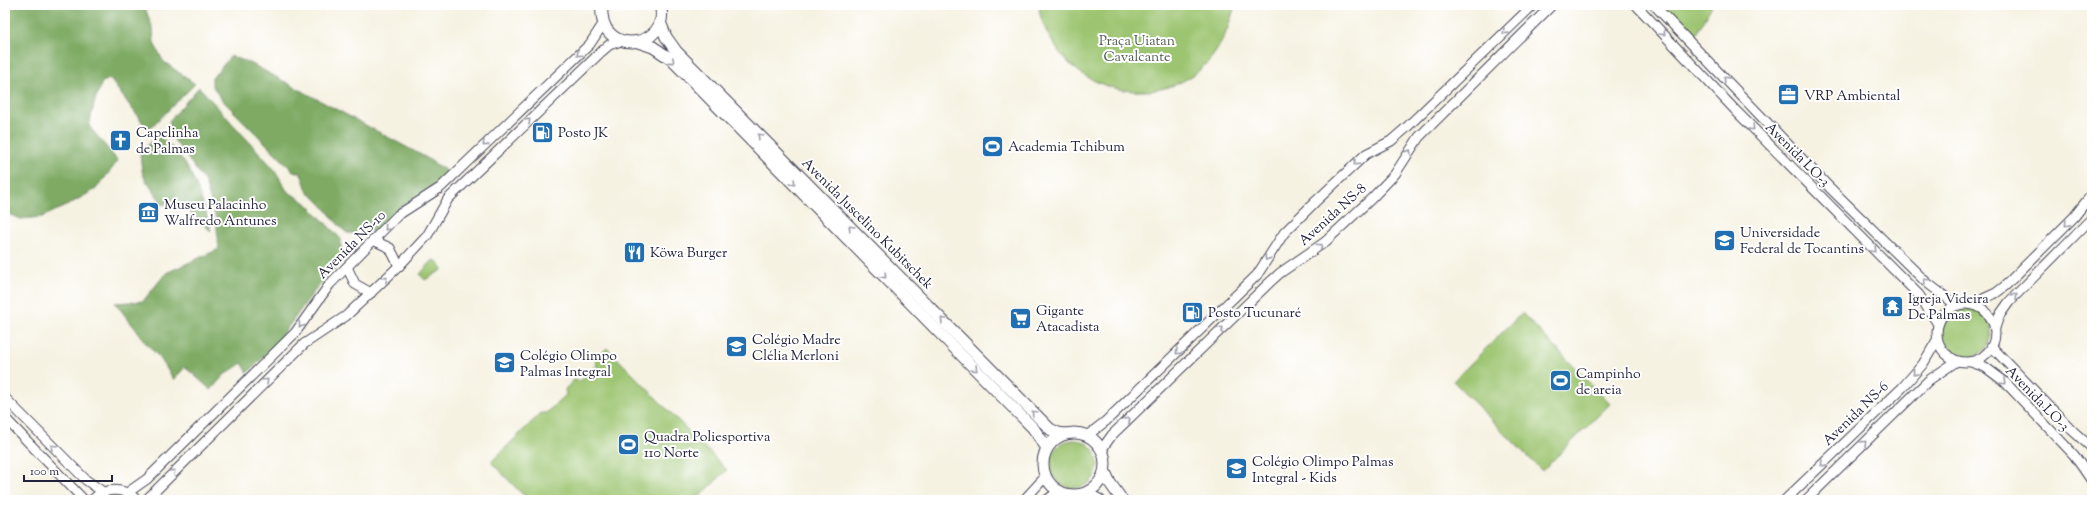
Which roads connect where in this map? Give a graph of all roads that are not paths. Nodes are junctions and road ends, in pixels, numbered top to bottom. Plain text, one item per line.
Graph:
1 (602, 5) edge
2 (660, 5) edge
3 (1533, 5) edge
4 (1552, 5) edge
5 (1636, 5) edge
6 (1654, 5) edge
7 (660, 22) junction
8 (603, 24) junction
9 (621, 41) junction
10 (638, 42) junction
11 (2092, 194) edge
12 (2092, 218) edge
13 (375, 241) junction
14 (399, 266) junction
15 (347, 267) junction
16 (371, 293) junction
17 (1972, 304) junction
18 (1956, 305) junction
19 (1938, 324) junction
20 (1995, 328) junction
21 (1937, 340) junction
22 (1992, 347) junction
23 (1957, 361) junction
24 (1971, 362) junction
25 (5, 398) edge
26 (5, 418) edge
27 (1065, 434) junction
28 (1088, 435) junction
29 (1047, 448) junction
30 (1102, 448) junction
31 (2092, 448) edge
32 (1105, 472) junction
33 (1046, 476) junction
34 (2092, 480) edge
35 (1059, 491) junction
36 (103, 492) junction
37 (127, 493) junction
38 (1086, 493) junction
39 (84, 500) edge
40 (92, 500) edge
41 (137, 500) edge
42 (146, 500) edge
43 (1024, 500) edge
44 (1047, 500) edge
45 (1099, 500) edge
46 (1122, 500) edge
47 (1784, 500) edge
48 (1806, 500) edge

1 - 8 main road
2 - 7 main road
3 -> 28 street, Avenida NS-8
30 -> 4 street, Avenida NS-8
5 -> 19 street, Avenida LO-3
18 -> 6 street, Avenida LO-3
7 - 10 main road
27 -> 7 main road, Avenida Juscelino Kubitschek
8 - 9 main road
8 -> 13 street, Avenida NS-10
9 - 10 main road, Avenida Juscelino Kubitschek
14 -> 9 street
10 -> 29 main road, Avenida Juscelino Kubitschek
11 -> 17 street
20 -> 12 street
13 - 14 street
13 - 15 street, Avenida NS-10
16 -> 14 street
15 - 16 street
15 -> 37 street, Avenida NS-10
42 -> 16 street
17 - 18 street
17 - 20 street
18 - 19 street
19 - 21 street
20 - 22 street
21 - 23 street
21 -> 47 street, Avenida NS-6
22 - 24 street
22 - 31 street, Avenida LO-3
23 - 24 street
48 -> 23 street, Avenida NS-6
24 -> 34 street, Avenida LO-3
36 -> 25 street
26 - 39 street
27 - 28 main road
27 - 29 main road
28 - 30 main road
29 - 33 main road
30 - 32 main road
32 - 38 main road
32 - 46 main road
33 - 35 main road
33 - 43 street
35 - 38 main road
35 - 44 street
36 - 37 street
36 - 40 street
37 - 41 street
38 - 45 main road

